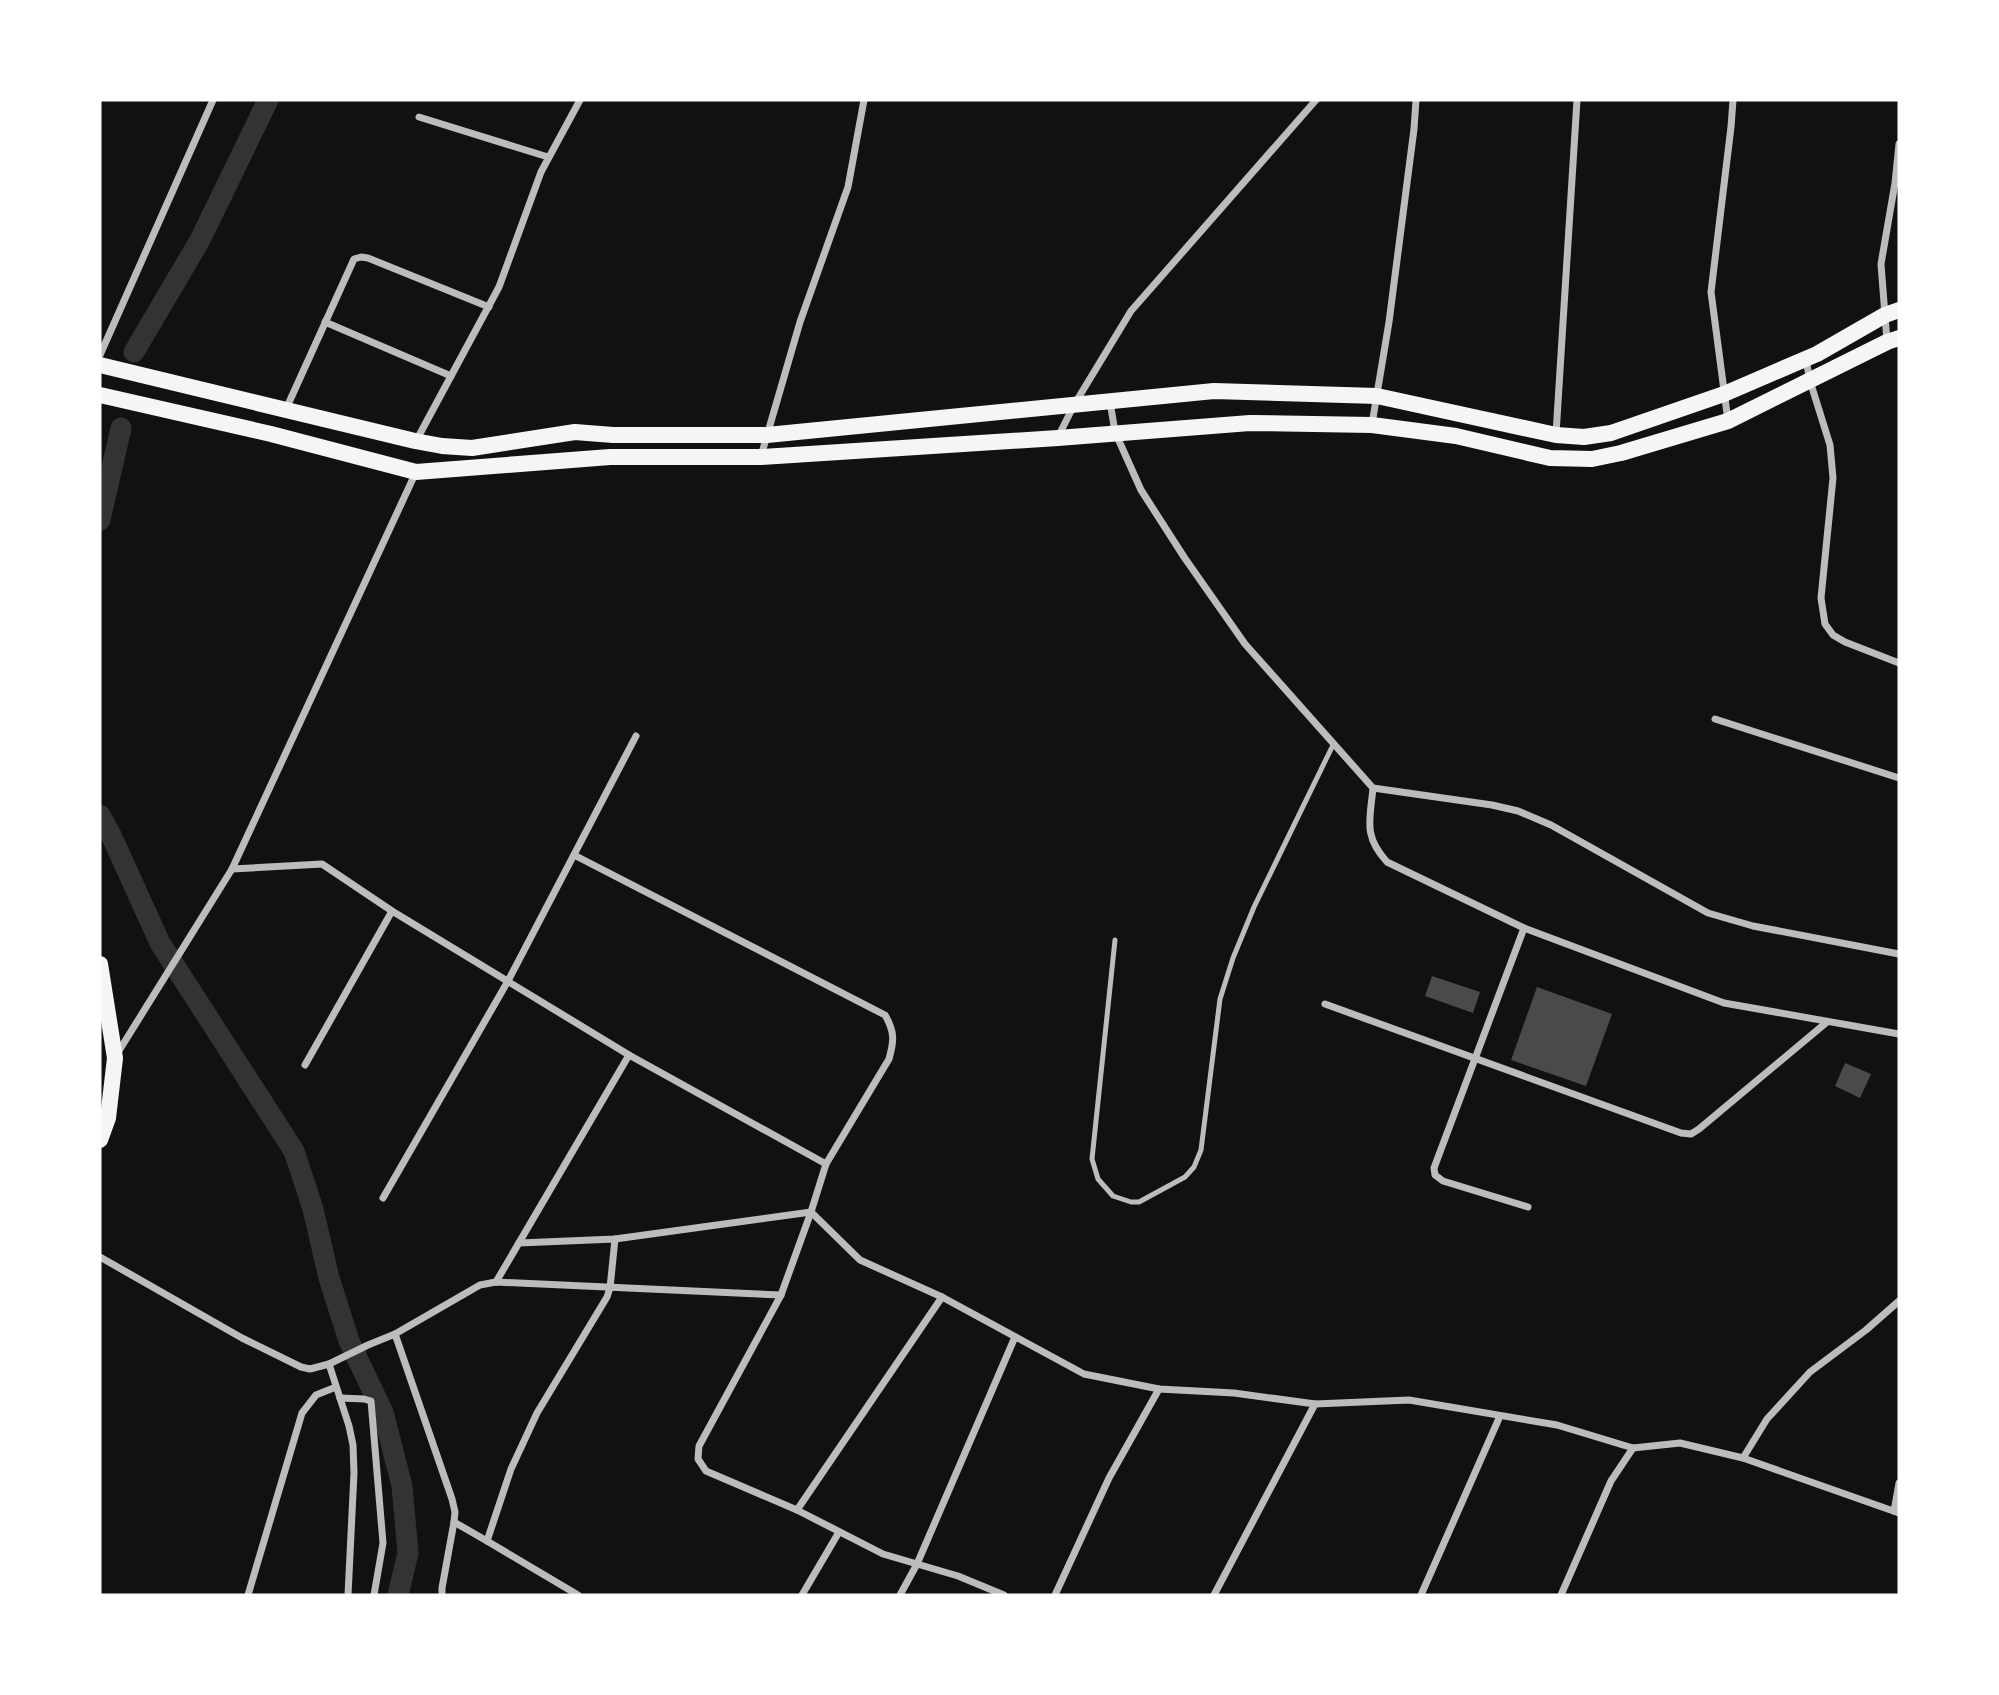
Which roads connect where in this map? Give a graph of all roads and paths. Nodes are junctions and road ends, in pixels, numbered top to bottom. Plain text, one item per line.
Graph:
1 (213, 100) edge
2 (580, 100) edge
3 (864, 100) edge
4 (1316, 100) edge
5 (1416, 100) edge
6 (1577, 100) edge
7 (1733, 100) edge
8 (418, 117) dead end
9 (1899, 144) edge
10 (548, 157) junction
11 (489, 307) junction
12 (1892, 312) edge
13 (325, 322) junction
14 (1893, 340) edge
15 (100, 355) edge
16 (1806, 359) junction
17 (100, 365) edge
18 (451, 376) junction
19 (1810, 381) junction
20 (1724, 394) junction
21 (100, 395) edge
22 (1377, 396) junction
23 (1110, 402) junction
24 (1074, 405) junction
25 (286, 409) junction
26 (1728, 421) junction
27 (1372, 425) junction
28 (1115, 432) junction
29 (767, 435) junction
30 (1556, 435) junction
31 (1058, 438) junction
32 (415, 441) junction
33 (761, 457) junction
34 (416, 472) junction
35 (1899, 663) edge
36 (1715, 719) dead end
37 (636, 736) dead end
38 (1333, 745) junction
39 (1899, 778) edge
40 (1373, 788) junction
41 (574, 855) junction
42 (232, 869) junction
43 (392, 911) junction
44 (1524, 928) junction
45 (1115, 940) dead end
46 (1899, 954) edge
47 (100, 964) edge
48 (508, 981) junction
49 (1325, 1004) dead end
50 (1827, 1022) junction
51 (1899, 1034) edge
52 (629, 1055) junction
53 (115, 1058) junction
54 (1475, 1059) junction
55 (305, 1065) dead end
56 (100, 1140) edge
57 (826, 1164) junction
58 (383, 1198) dead end
59 (1528, 1207) dead end
60 (811, 1212) junction
61 (615, 1239) junction
62 (519, 1243) junction
63 (100, 1257) edge
64 (496, 1282) junction
65 (610, 1288) junction
66 (780, 1295) junction
67 (943, 1297) junction
68 (1899, 1301) edge
69 (396, 1334) junction
70 (1015, 1337) junction
71 (332, 1362) junction
72 (336, 1387) junction
73 (1159, 1389) junction
74 (340, 1398) junction
75 (1315, 1404) junction
76 (1500, 1416) junction
77 (1633, 1448) junction
78 (1743, 1458) junction
79 (1899, 1483) edge
80 (797, 1510) junction
81 (1897, 1512) edge
82 (454, 1522) junction
83 (839, 1532) junction
84 (487, 1541) junction
85 (917, 1564) junction
86 (248, 1595) edge
87 (348, 1595) edge
88 (374, 1595) edge
89 (442, 1595) edge
90 (578, 1595) edge
91 (802, 1595) edge
92 (900, 1595) edge
93 (1004, 1595) edge
94 (1055, 1595) edge
95 (1214, 1595) edge
96 (1421, 1595) edge
97 (1561, 1595) edge

1 - 15 street
2 - 10 street
3 - 29 street
4 - 24 street
5 - 22 street
6 - 30 street
7 - 20 street
8 - 10 street
9 - 12 street
10 - 11 street
11 - 13 street
11 - 18 street
12 - 14 street
12 - 16 main road
13 - 18 street
13 - 25 street
14 - 19 main road
16 - 19 street
16 - 20 main road
17 - 25 main road
18 - 32 street
19 - 26 main road
19 - 35 street
20 - 26 street
20 - 30 main road
21 - 34 main road
22 - 23 main road
22 - 27 street
22 - 30 main road
23 - 24 main road
23 - 28 street
24 - 29 main road
24 - 31 street
25 - 32 main road
26 - 27 main road
27 - 28 main road
28 - 31 main road
28 - 38 street
29 - 32 main road
29 - 33 street
31 - 33 main road
33 - 34 main road
34 - 42 street
36 - 39 street
37 - 41 street
38 - 40 street
38 - 45 lane
40 - 44 street
40 - 46 street
41 - 48 street
41 - 57 street
42 - 43 street
42 - 53 street
43 - 48 street
43 - 55 street
44 - 50 street
44 - 54 street
47 - 53 main road
48 - 52 street
48 - 58 street
49 - 54 street
50 - 51 street
50 - 54 street
52 - 57 street
52 - 62 street
53 - 56 main road
54 - 59 street
57 - 60 street
60 - 61 street
60 - 66 street
60 - 67 street
61 - 62 street
61 - 65 street
62 - 64 street
63 - 71 street
64 - 65 street
64 - 69 street
65 - 66 street
65 - 84 street
66 - 80 street
67 - 70 street
67 - 80 street
68 - 78 street
69 - 71 street
69 - 82 street
70 - 73 street
70 - 85 street
71 - 72 street
72 - 74 street
72 - 86 street
73 - 75 street
73 - 94 street
74 - 87 street
74 - 88 street
75 - 76 street
75 - 95 street
76 - 77 street
76 - 96 street
77 - 78 street
77 - 97 street
78 - 81 street
79 - 81 street
80 - 83 street
82 - 84 street
82 - 89 street
83 - 85 street
83 - 91 street
84 - 90 street
85 - 92 street
85 - 93 street

